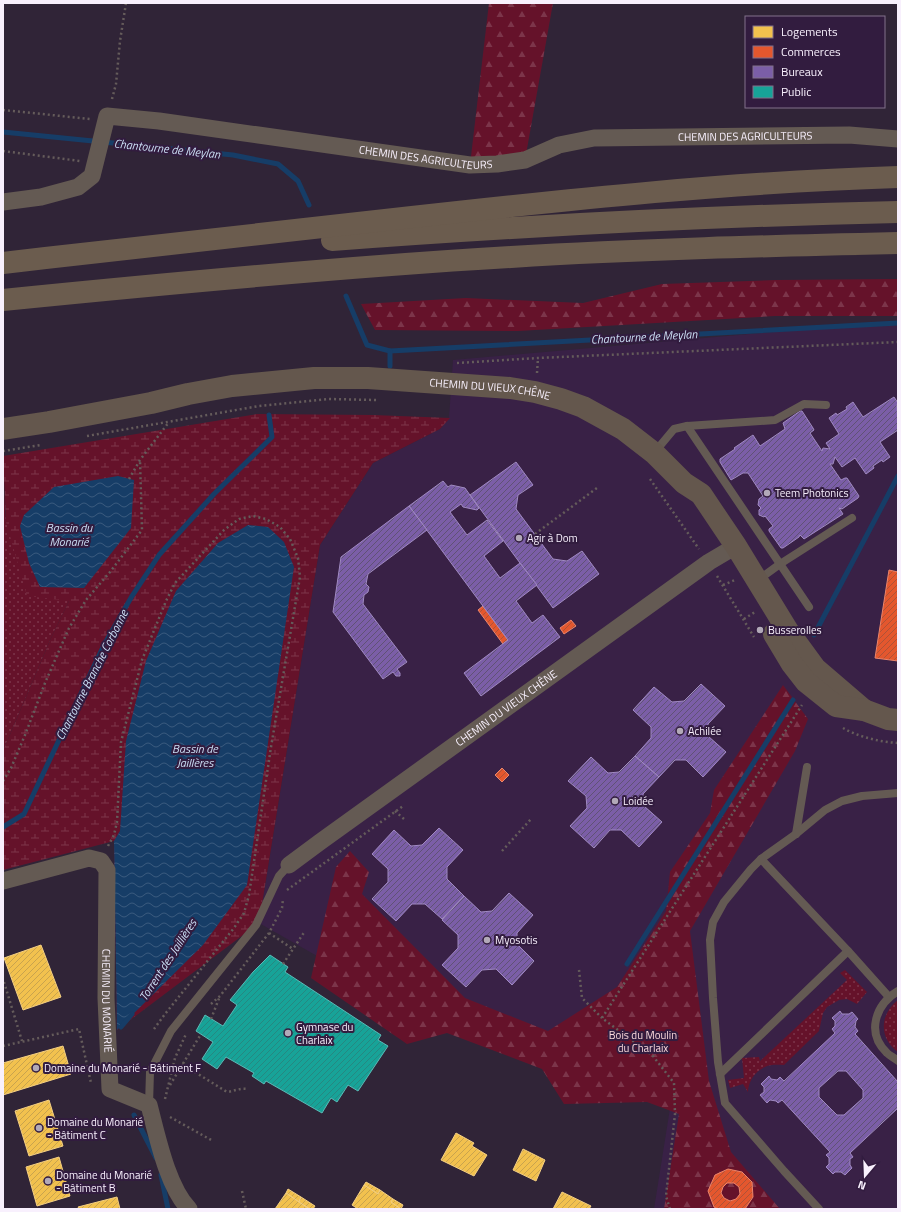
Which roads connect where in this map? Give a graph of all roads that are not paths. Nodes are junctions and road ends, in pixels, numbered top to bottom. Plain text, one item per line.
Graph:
1 (898, 139) edge
2 (898, 177) edge
3 (3, 202) edge
4 (898, 212) edge
5 (898, 242) edge
6 (3, 263) edge
7 (3, 267) edge
8 (3, 300) edge
9 (826, 405) dead end
10 (687, 426) junction
11 (3, 429) edge
12 (654, 453) junction
13 (852, 518) dead end
14 (723, 554) junction
15 (780, 564) junction
16 (757, 581) junction
17 (809, 607) dead end
18 (864, 710) junction
19 (898, 720) edge
20 (807, 767) dead end
21 (898, 793) edge
22 (796, 834) junction
23 (762, 859) junction
24 (289, 865) joint
25 (3, 881) edge
26 (848, 951) junction
27 (898, 991) edge
28 (888, 997) junction
29 (898, 1060) edge
30 (720, 1074) junction
31 (157, 1103) junction
32 (189, 1209) edge
33 (819, 1209) edge

1 - 3 street, CHEMIN DES AGRICULTEURS
2 - 6 highway
4 - 7 highway
5 - 8 highway
9 - 10 lane
10 - 12 lane
10 - 15 lane
11 - 12 main road, CHEMIN DU VIEUX CHÊNE
12 - 14 main road, CHEMIN DU VIEUX CHÊNE
13 - 15 lane
14 - 16 main road, CHEMIN DU VIEUX CHÊNE
14 - 18 main road, CHEMIN DU VIEUX CHÊNE
14 - 24 street, CHEMIN DU VIEUX CHÊNE
15 - 16 lane
15 - 17 lane
16 - 18 main road, CHEMIN DU VIEUX CHÊNE
18 - 19 main road, CHEMIN DU VIEUX CHÊNE
20 - 22 lane
21 - 22 lane
22 - 23 lane
23 - 26 lane
23 - 30 lane
24 - 31 lane
25 - 31 street, CHEMIN DU MONARIÉ
26 - 28 lane
26 - 30 lane
27 - 28 lane
28 - 29 lane
30 - 33 lane
31 - 32 street

